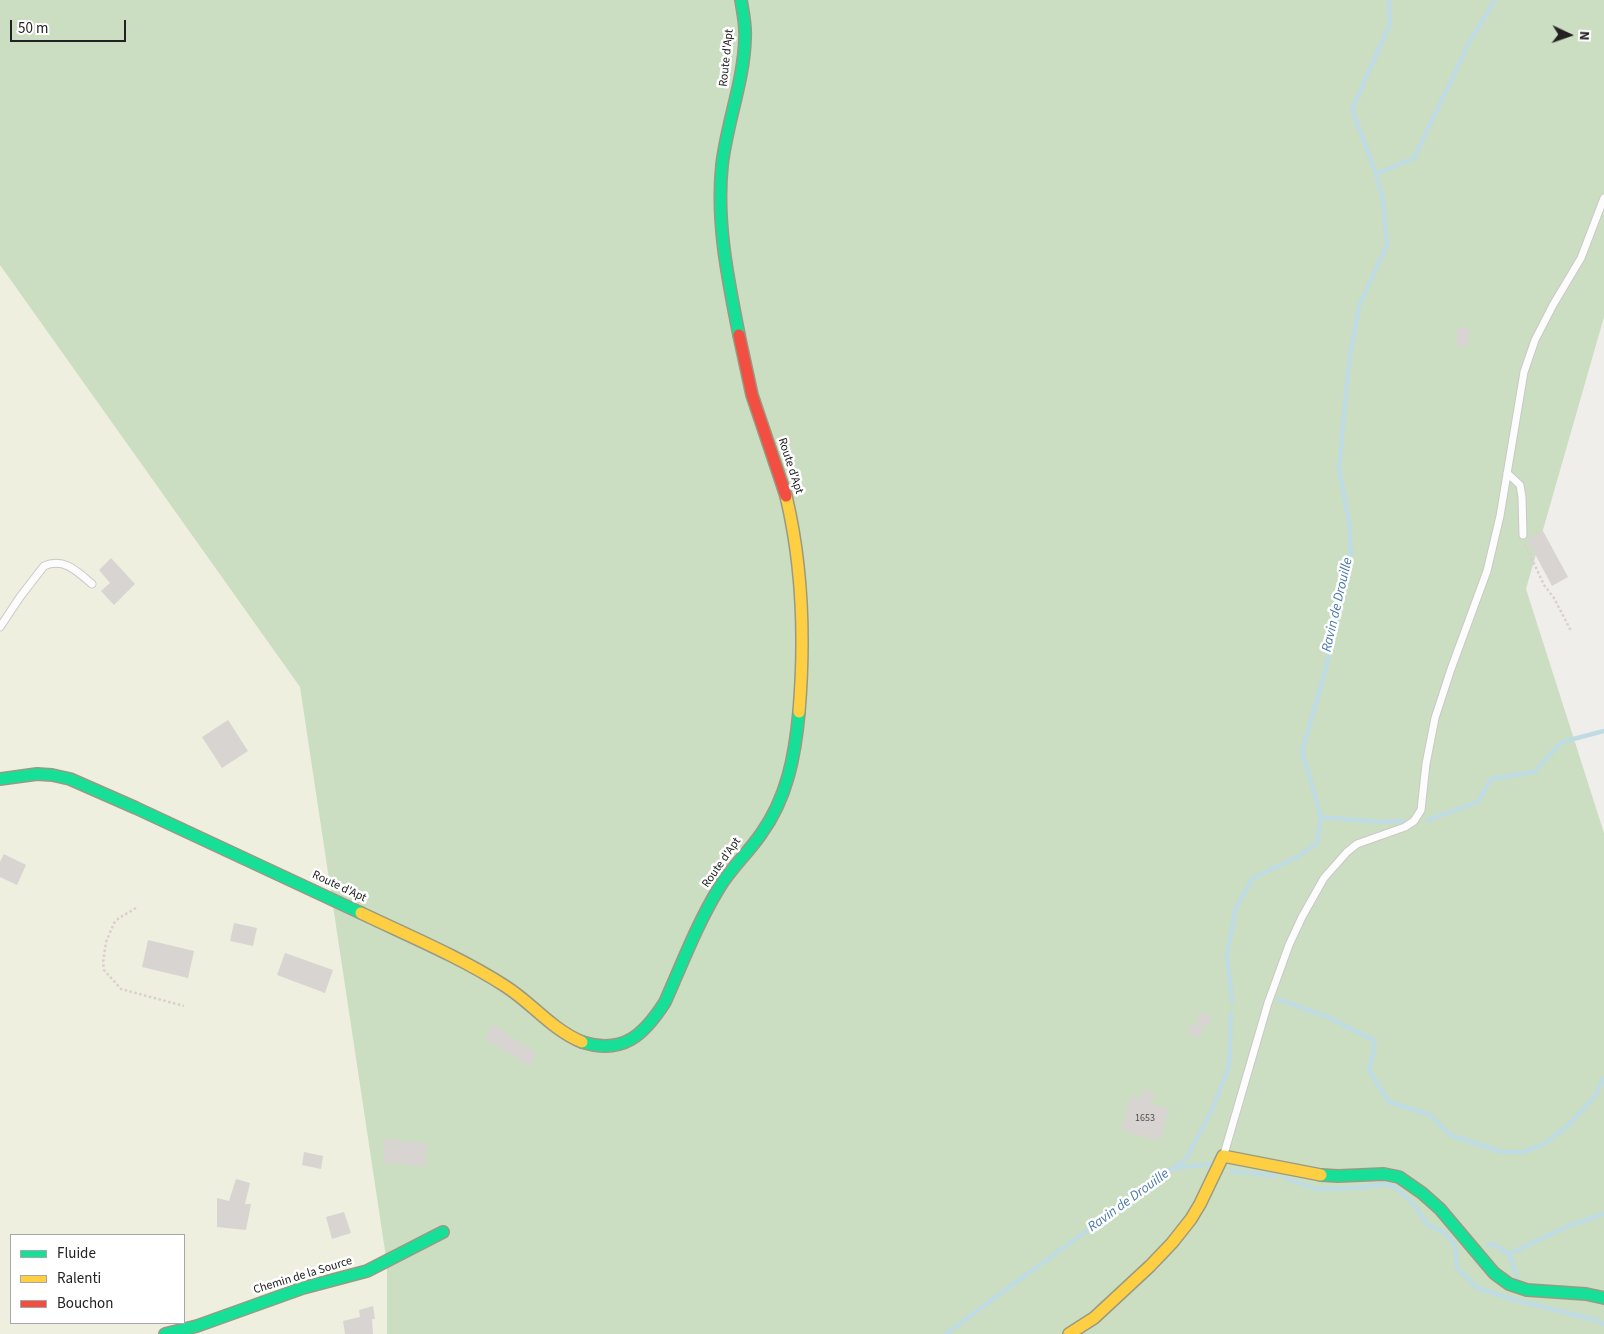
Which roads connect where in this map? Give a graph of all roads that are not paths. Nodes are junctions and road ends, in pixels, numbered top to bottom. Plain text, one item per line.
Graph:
1 (742, 0) edge
2 (1604, 198) edge
3 (1507, 473) junction
4 (1523, 535) road end
5 (92, 584) dead end
6 (0, 627) edge
7 (0, 779) edge
8 (1223, 1156) junction
9 (443, 1232) dead end
10 (1604, 1298) edge
11 (165, 1334) edge
12 (1069, 1334) edge

1 - 7 main road, Route d'Apt
2 - 3 lane
3 - 4 lane
3 - 8 lane
5 - 6 lane
8 - 10 main road
8 - 12 main road
9 - 11 main road, Chemin de la Source

